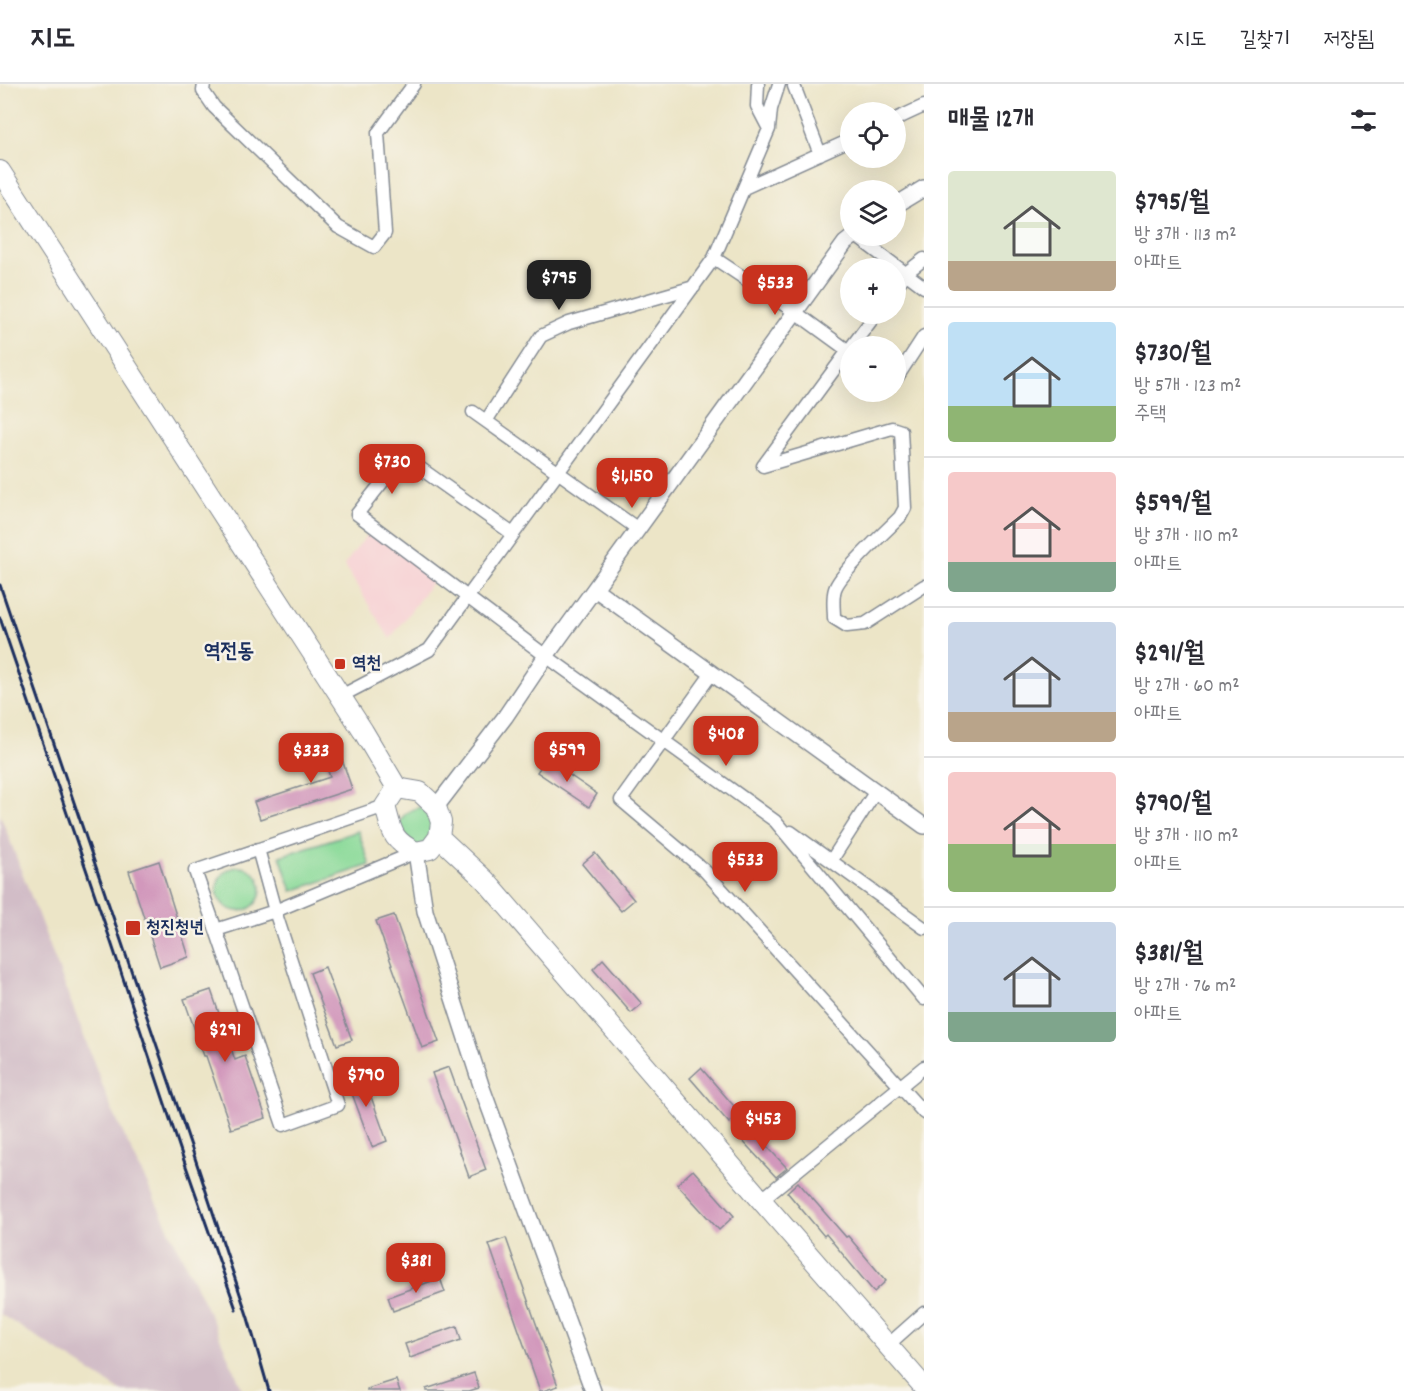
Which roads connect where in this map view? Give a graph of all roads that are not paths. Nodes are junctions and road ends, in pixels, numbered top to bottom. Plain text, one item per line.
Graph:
1 (204, 84) edge
2 (414, 84) edge
3 (758, 84) edge
4 (797, 85) edge
5 (778, 88) edge
6 (924, 106) edge
7 (906, 114) edge
8 (769, 129) junction
9 (840, 145) edge
10 (820, 154) junction
11 (0, 171) edge
12 (744, 188) junction
13 (924, 188) edge
14 (906, 199) edge
15 (843, 246) edge
16 (869, 246) edge
17 (714, 258) junction
18 (885, 258) edge
19 (924, 259) edge
20 (906, 273) joint
21 (694, 287) junction
22 (924, 288) edge
23 (795, 312) junction
24 (924, 336) edge
25 (840, 342) edge
26 (840, 362) edge
27 (906, 364) edge
28 (473, 412) dead end
29 (486, 421) junction
30 (558, 473) junction
31 (638, 529) junction
32 (513, 534) junction
33 (924, 586) edge
34 (595, 589) junction
35 (468, 597) junction
36 (546, 656) junction
37 (712, 673) junction
38 (341, 696) junction
39 (663, 740) junction
40 (397, 788) junction
41 (876, 791) junction
42 (385, 806) junction
43 (436, 807) junction
44 (775, 821) junction
45 (924, 826) edge
46 (440, 837) junction
47 (258, 849) junction
48 (416, 852) junction
49 (831, 861) junction
50 (275, 911) junction
51 (924, 928) edge
52 (216, 930) junction
53 (924, 999) edge
54 (924, 1067) edge
55 (901, 1086) junction
56 (924, 1113) edge
57 (761, 1200) junction
58 (924, 1313) edge
59 (888, 1345) junction
60 (924, 1387) edge
61 (593, 1391) edge

1 - 2 street
3 - 8 street
4 - 5 street
4 - 10 street
5 - 8 street
6 - 7 street
8 - 12 street
9 - 10 street
10 - 12 street
11 - 38 highway
12 - 17 street
13 - 14 street
15 - 23 street
16 - 18 street
17 - 21 street
17 - 23 street
19 - 20 street
20 - 22 street
21 - 29 street
21 - 30 street
23 - 25 street
23 - 31 street
24 - 27 street
26 - 33 street
28 - 29 street
29 - 30 street
30 - 31 street
30 - 32 street
31 - 34 street
32 - 35 street
32 - 35 street
34 - 36 street
34 - 37 street
35 - 36 street
35 - 38 street
36 - 39 street
36 - 43 street
37 - 39 street
37 - 41 street
38 - 40 highway
39 - 44 street
39 - 55 street
40 - 42 highway
40 - 43 highway
41 - 45 street
41 - 49 street
42 - 47 street
42 - 48 highway
43 - 46 highway
44 - 49 street
44 - 53 street
46 - 48 highway
46 - 57 highway
47 - 50 street
47 - 52 street
48 - 50 street
48 - 61 street
49 - 51 street
50 - 52 street
50 - 52 street
54 - 55 street
55 - 56 street
55 - 57 street
57 - 59 highway
58 - 59 street
59 - 60 highway

